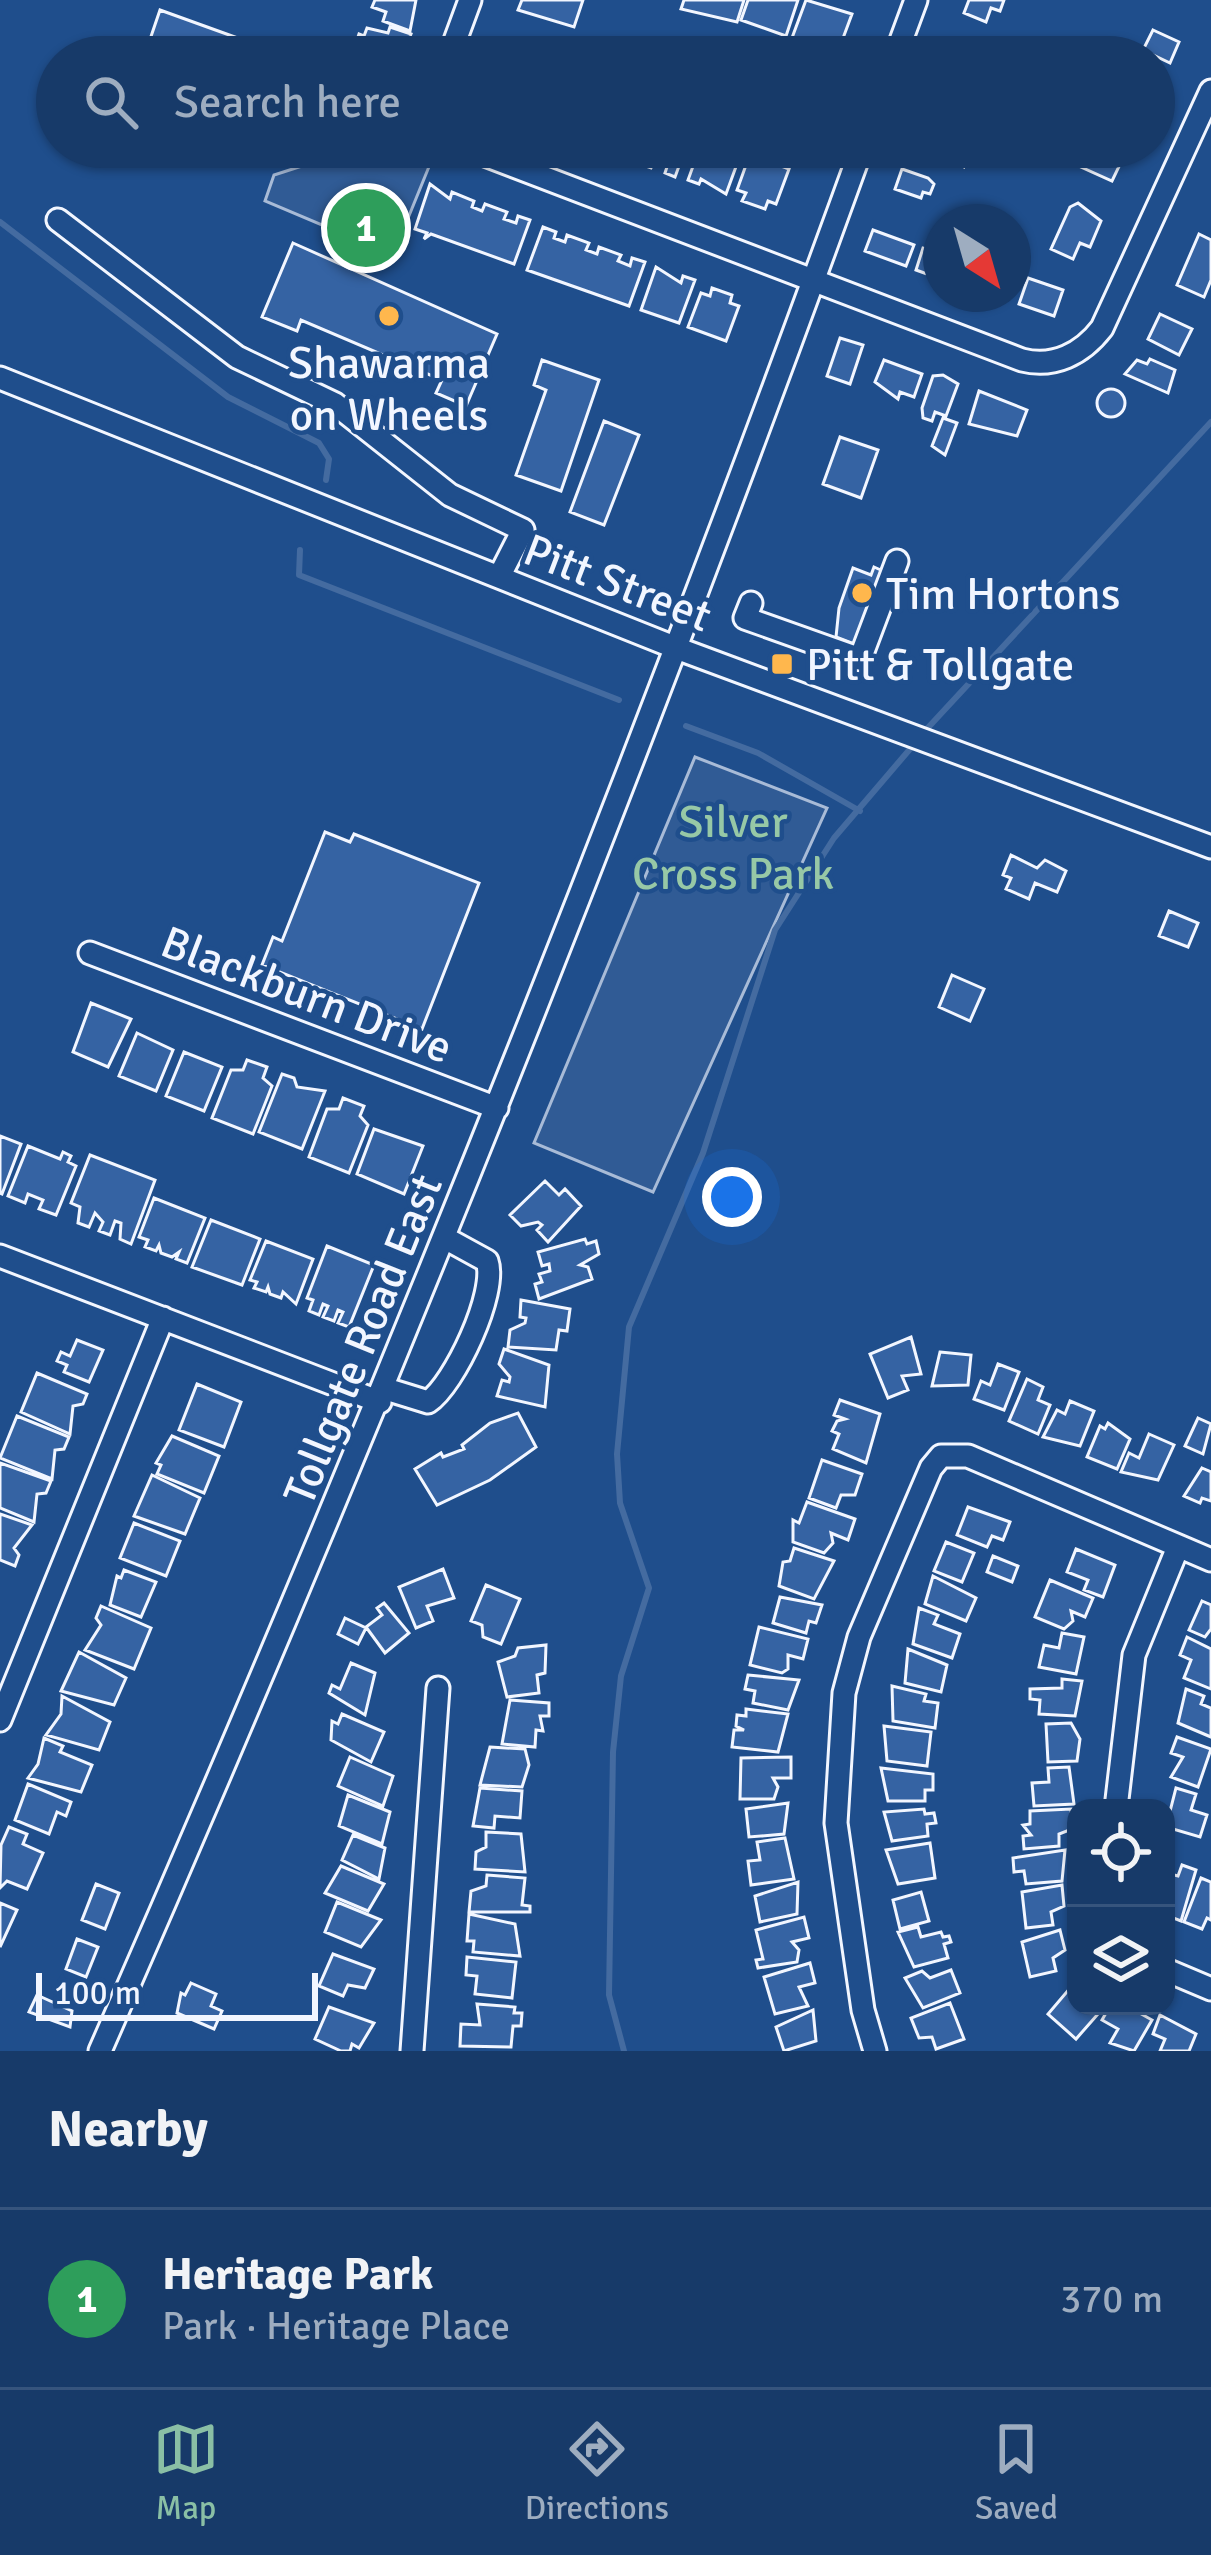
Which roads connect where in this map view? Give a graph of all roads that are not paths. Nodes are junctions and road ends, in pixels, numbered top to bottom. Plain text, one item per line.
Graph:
1 (470, 0) edge
2 (916, 0) edge
3 (457, 36) edge
4 (903, 36) edge
5 (1211, 91) edge
6 (520, 168) edge
7 (854, 168) edge
8 (58, 220) dead end
9 (815, 278) junction
10 (0, 378) edge
11 (897, 561) dead end
12 (499, 577) junction
13 (751, 603) dead end
14 (679, 649) junction
15 (1211, 847) edge
16 (90, 953) dead end
17 (497, 1108) junction
18 (446, 1238) junction
19 (0, 1256) edge
20 (163, 1318) junction
21 (383, 1396) junction
22 (1178, 1546) junction
23 (1211, 1560) edge
24 (438, 1688) dead end
25 (0, 1720) edge
26 (1117, 1799) edge
27 (1175, 1974) edge
28 (1211, 1989) edge
29 (100, 2051) edge
30 (412, 2051) edge
31 (875, 2051) edge

1 - 3 street
2 - 4 street
5 - 9 street
6 - 9 street
7 - 9 street, Tollgate Road East
8 - 12 street
9 - 14 street, Tollgate Road East
10 - 12 street, Pitt Street
11 - 13 street
12 - 14 street, Pitt Street
14 - 15 street, Pitt Street
14 - 17 street, Tollgate Road East
16 - 17 street, Blackburn Drive
17 - 18 street, Tollgate Road East
18 - 21 street, Tollgate Road East
18 - 21 street
19 - 20 street
20 - 21 street
20 - 25 street
21 - 29 street, Tollgate Road East
22 - 23 street
22 - 26 street
22 - 31 street
24 - 30 street
27 - 28 street

